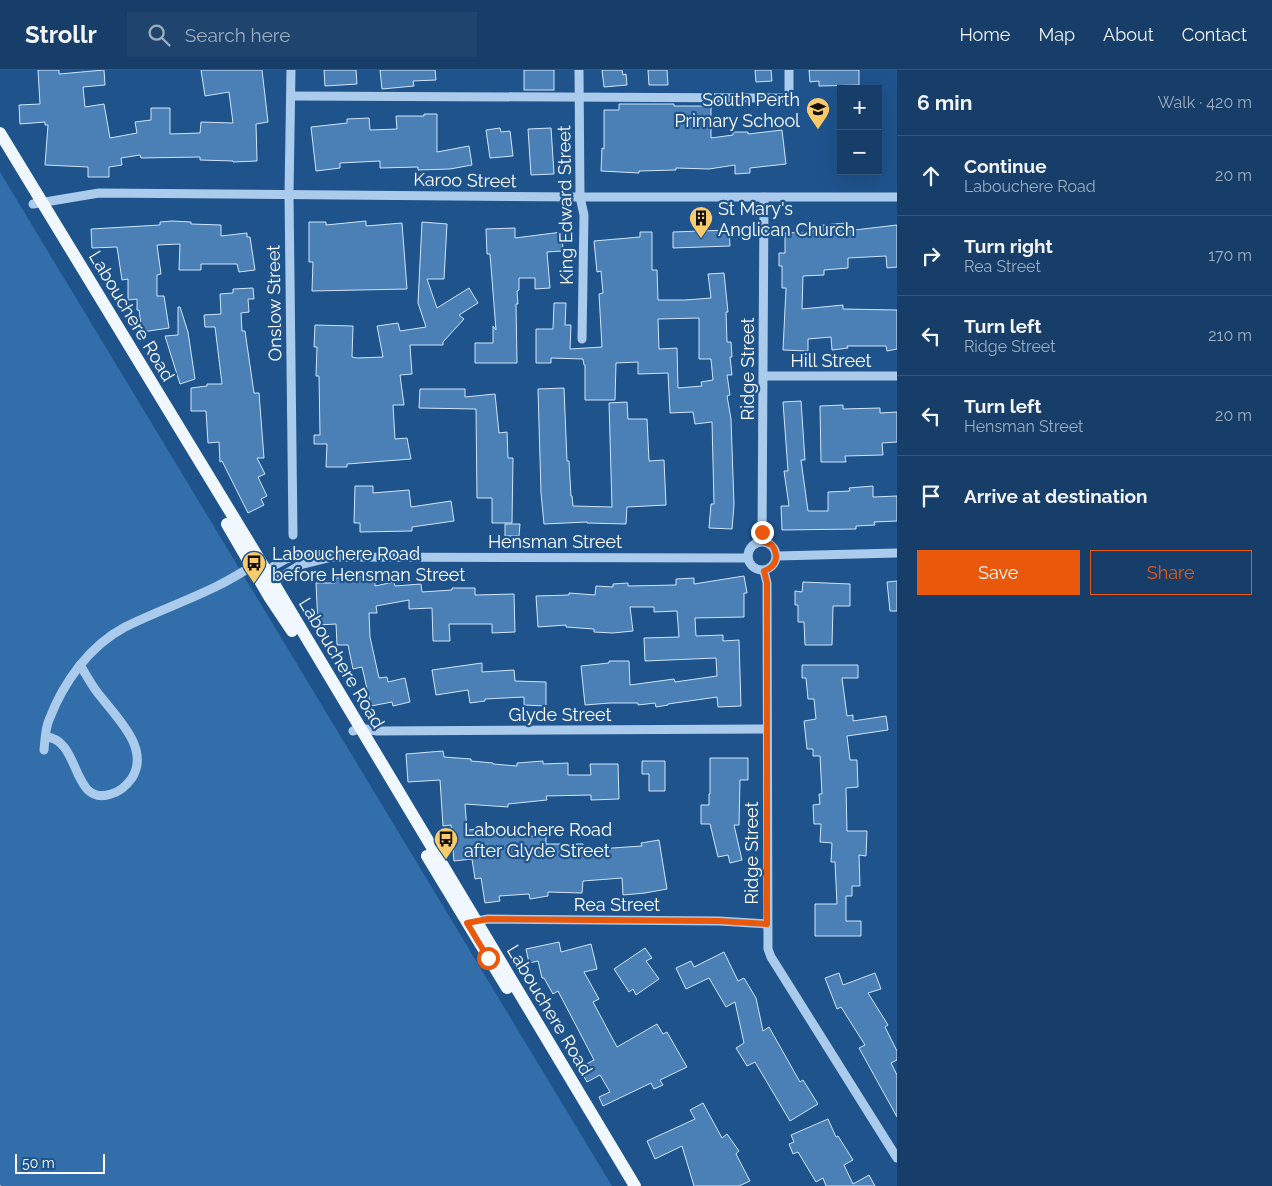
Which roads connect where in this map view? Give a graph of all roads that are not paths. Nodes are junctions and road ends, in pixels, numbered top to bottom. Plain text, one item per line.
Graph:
1 (291, 70) edge
2 (579, 70) edge
3 (790, 70) edge
4 (291, 96) junction
5 (579, 97) junction
6 (0, 134) edge
7 (0, 150) edge
8 (290, 194) junction
9 (764, 197) junction
10 (897, 197) edge
11 (580, 198) junction
12 (37, 203) junction
13 (582, 339) dead end
14 (764, 376) junction
15 (897, 376) edge
16 (292, 535) dead end
17 (762, 541) junction
18 (897, 553) edge
19 (333, 556) junction
20 (777, 556) junction
21 (748, 558) junction
22 (256, 563) junction
23 (764, 571) junction
24 (266, 580) junction
25 (80, 665) junction
26 (357, 729) junction
27 (767, 729) junction
28 (46, 738) junction
29 (44, 750) dead end
30 (472, 922) junction
31 (767, 924) junction
32 (897, 1158) edge
33 (625, 1186) edge
34 (635, 1186) edge

1 - 4 street, Onslow Street
2 - 5 street, King Edward Street
3 - 5 street
4 - 5 street
4 - 8 street, Onslow Street
5 - 11 street, King Edward Street
6 - 12 main road, Labouchere Road
7 - 12 main road, Labouchere Road
8 - 11 street, Karoo Street
8 - 12 street, Karoo Street
8 - 16 street, Onslow Street
9 - 10 street, Karoo Street
9 - 11 street, Karoo Street
9 - 14 street, Ridge Street
11 - 13 street, King Edward Street
12 - 22 main road, Labouchere Road
14 - 15 street, Hill Street
14 - 17 street, Ridge Street
17 - 20 street
17 - 21 street
18 - 20 street
19 - 21 street, Hensman Street
19 - 24 street, Hensman Street
19 - 24 street, Hensman Street
20 - 23 street
21 - 23 street
22 - 24 main road, Labouchere Road
22 - 25 street
23 - 27 street, Ridge Street
24 - 26 main road, Labouchere Road
25 - 28 street
25 - 28 street
26 - 27 street, Glyde Street
26 - 30 main road, Labouchere Road
27 - 31 street, Ridge Street
28 - 29 street
30 - 31 street, Rea Street
30 - 33 main road, Labouchere Road
30 - 34 main road, Labouchere Road
31 - 32 street, Ridge Street

